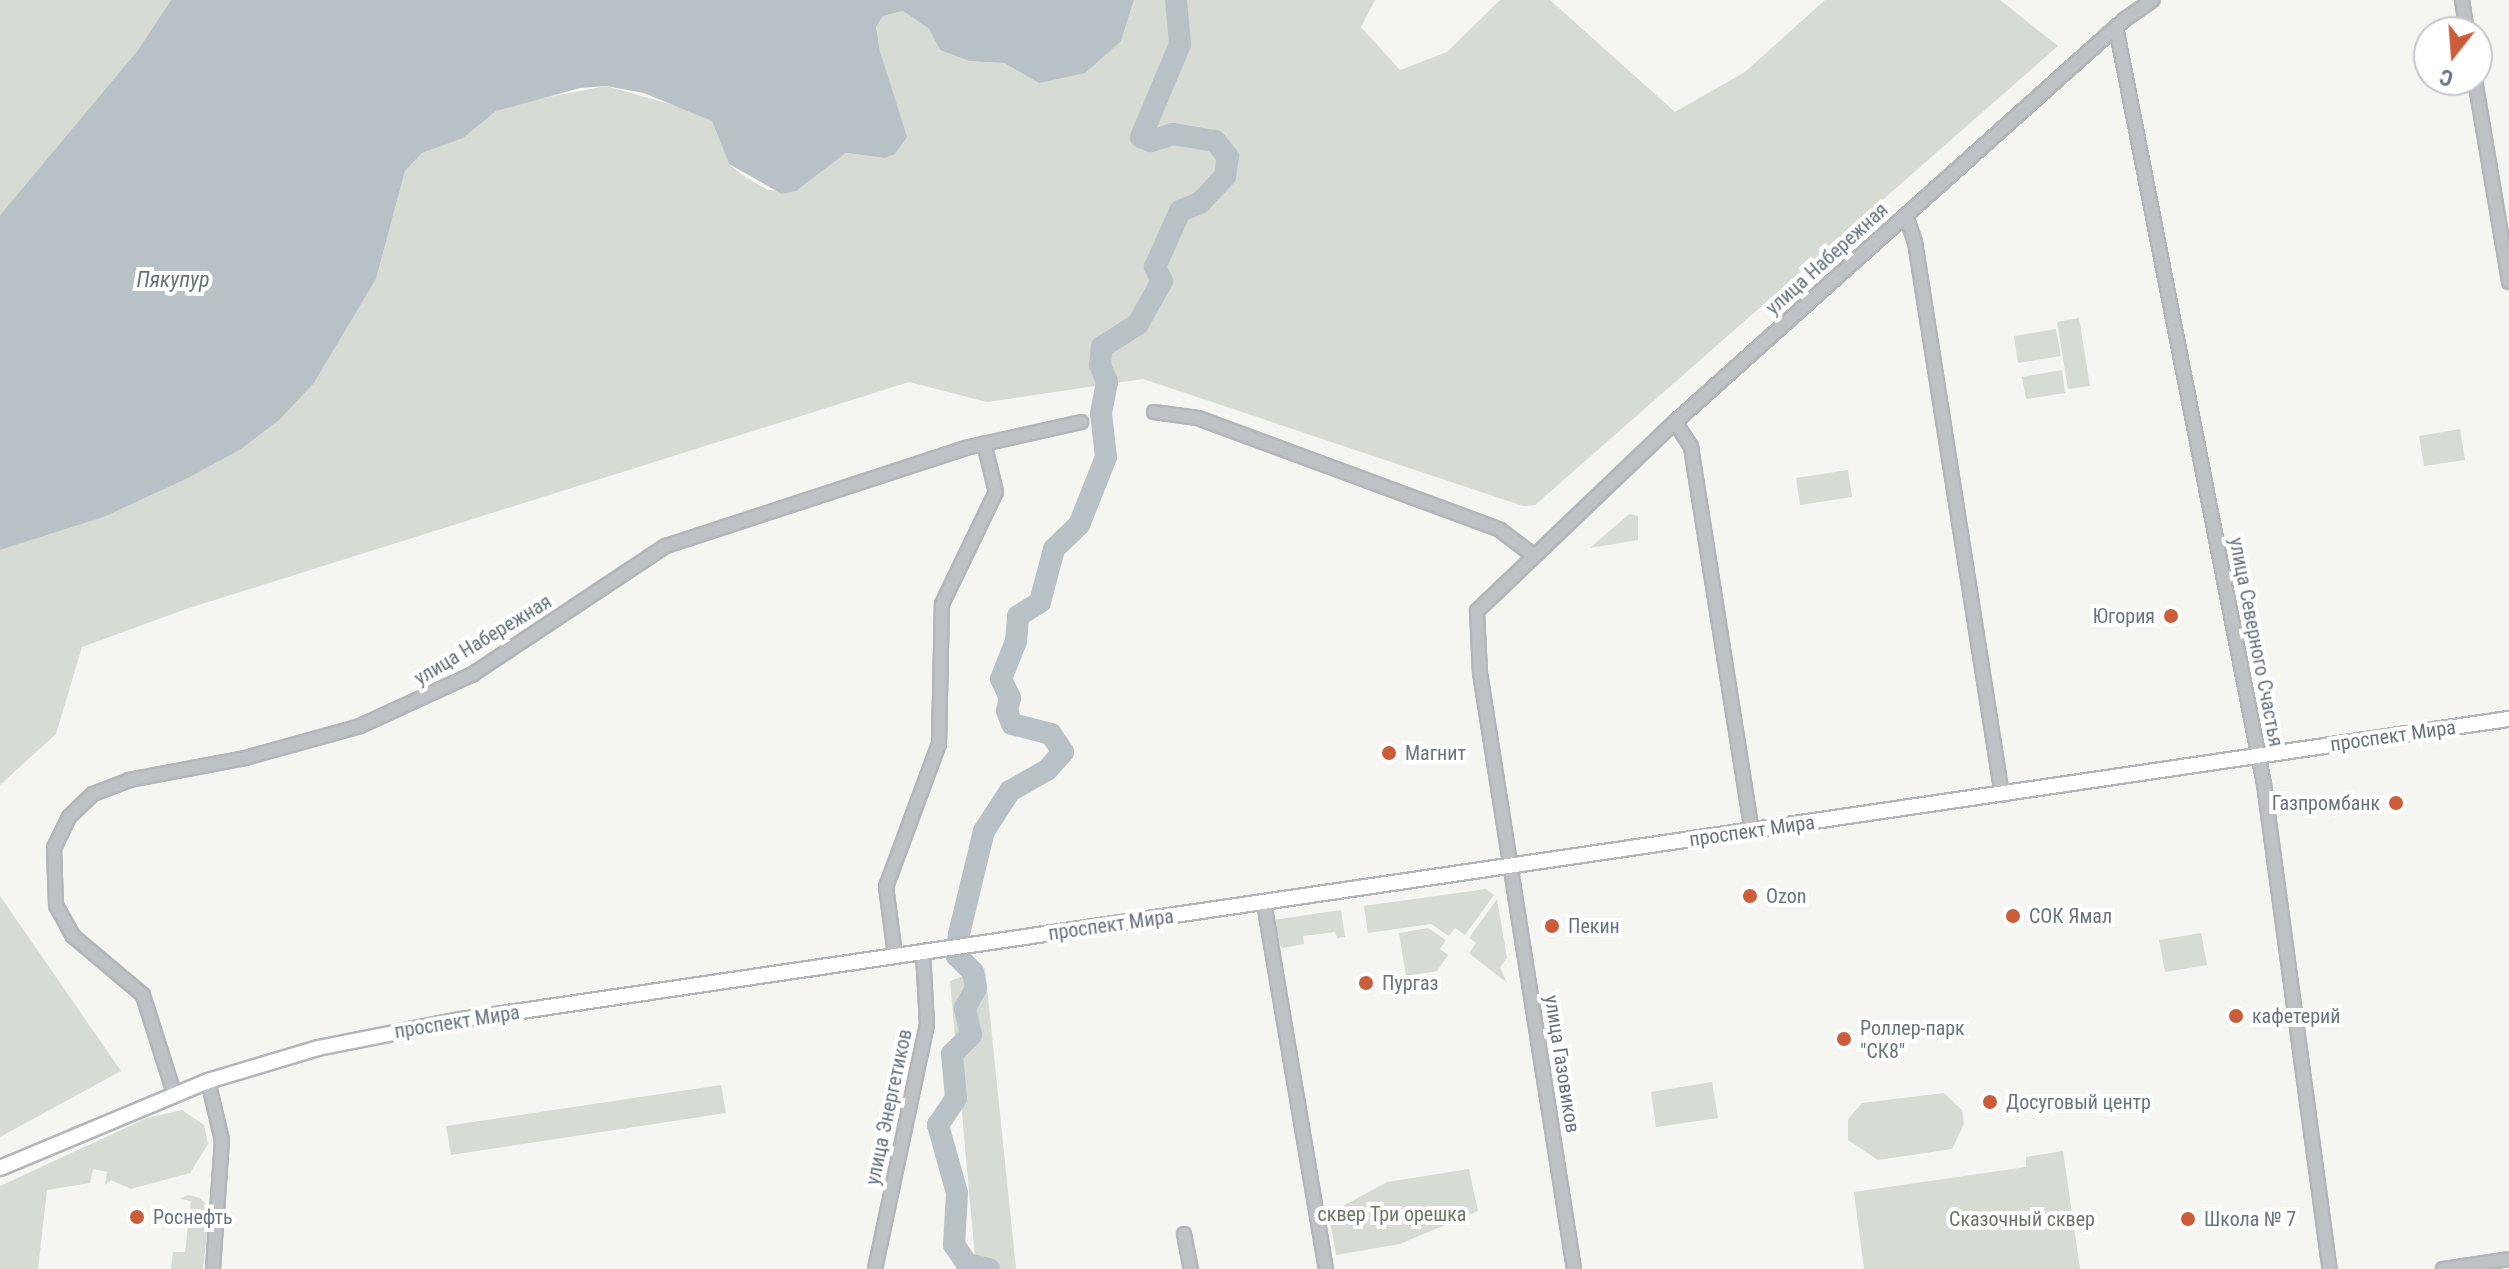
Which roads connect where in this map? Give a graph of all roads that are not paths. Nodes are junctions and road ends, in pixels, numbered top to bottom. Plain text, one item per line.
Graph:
1 (2153, 0) edge
2 (2116, 27) junction
3 (2478, 96) edge
4 (1906, 216) junction
5 (2509, 282) edge
6 (1154, 412) dead end
7 (1081, 422) dead end
8 (1675, 422) junction
9 (984, 443) junction
10 (1533, 555) junction
11 (2509, 719) edge
12 (2257, 756) junction
13 (2002, 795) junction
14 (1752, 831) junction
15 (1509, 866) junction
16 (1264, 903) junction
17 (928, 951) junction
18 (895, 955) junction
19 (208, 1081) junction
20 (174, 1093) junction
21 (3, 1167) edge
22 (1184, 1234) dead end
23 (2509, 1259) edge
24 (213, 1269) edge
25 (875, 1269) edge
26 (1191, 1269) edge
27 (1326, 1269) edge
28 (1574, 1269) edge
29 (2330, 1269) edge
30 (2443, 1269) edge

1 - 2 street, улица Набережная
2 - 4 street, улица Набережная
2 - 12 street, улица Северного Счастья
3 - 5 street
4 - 8 street, улица Набережная
4 - 13 street
6 - 10 street
7 - 9 street, улица Набережная
8 - 10 street, улица Набережная
8 - 14 street
9 - 18 street
9 - 20 street, улица Набережная
10 - 15 street, улица Набережная
11 - 12 main road, проспект Мира
12 - 13 main road, проспект Мира
12 - 29 street, улица Северного Счастья
13 - 14 main road, проспект Мира
14 - 15 main road, проспект Мира
15 - 16 main road, проспект Мира
15 - 28 street, улица Газовиков
16 - 17 main road, проспект Мира
16 - 27 street
17 - 18 main road, проспект Мира
17 - 25 street, улица Энергетиков
18 - 19 main road, проспект Мира
19 - 20 main road, проспект Мира
19 - 24 street
20 - 21 main road, проспект Мира
22 - 26 street
23 - 30 street

